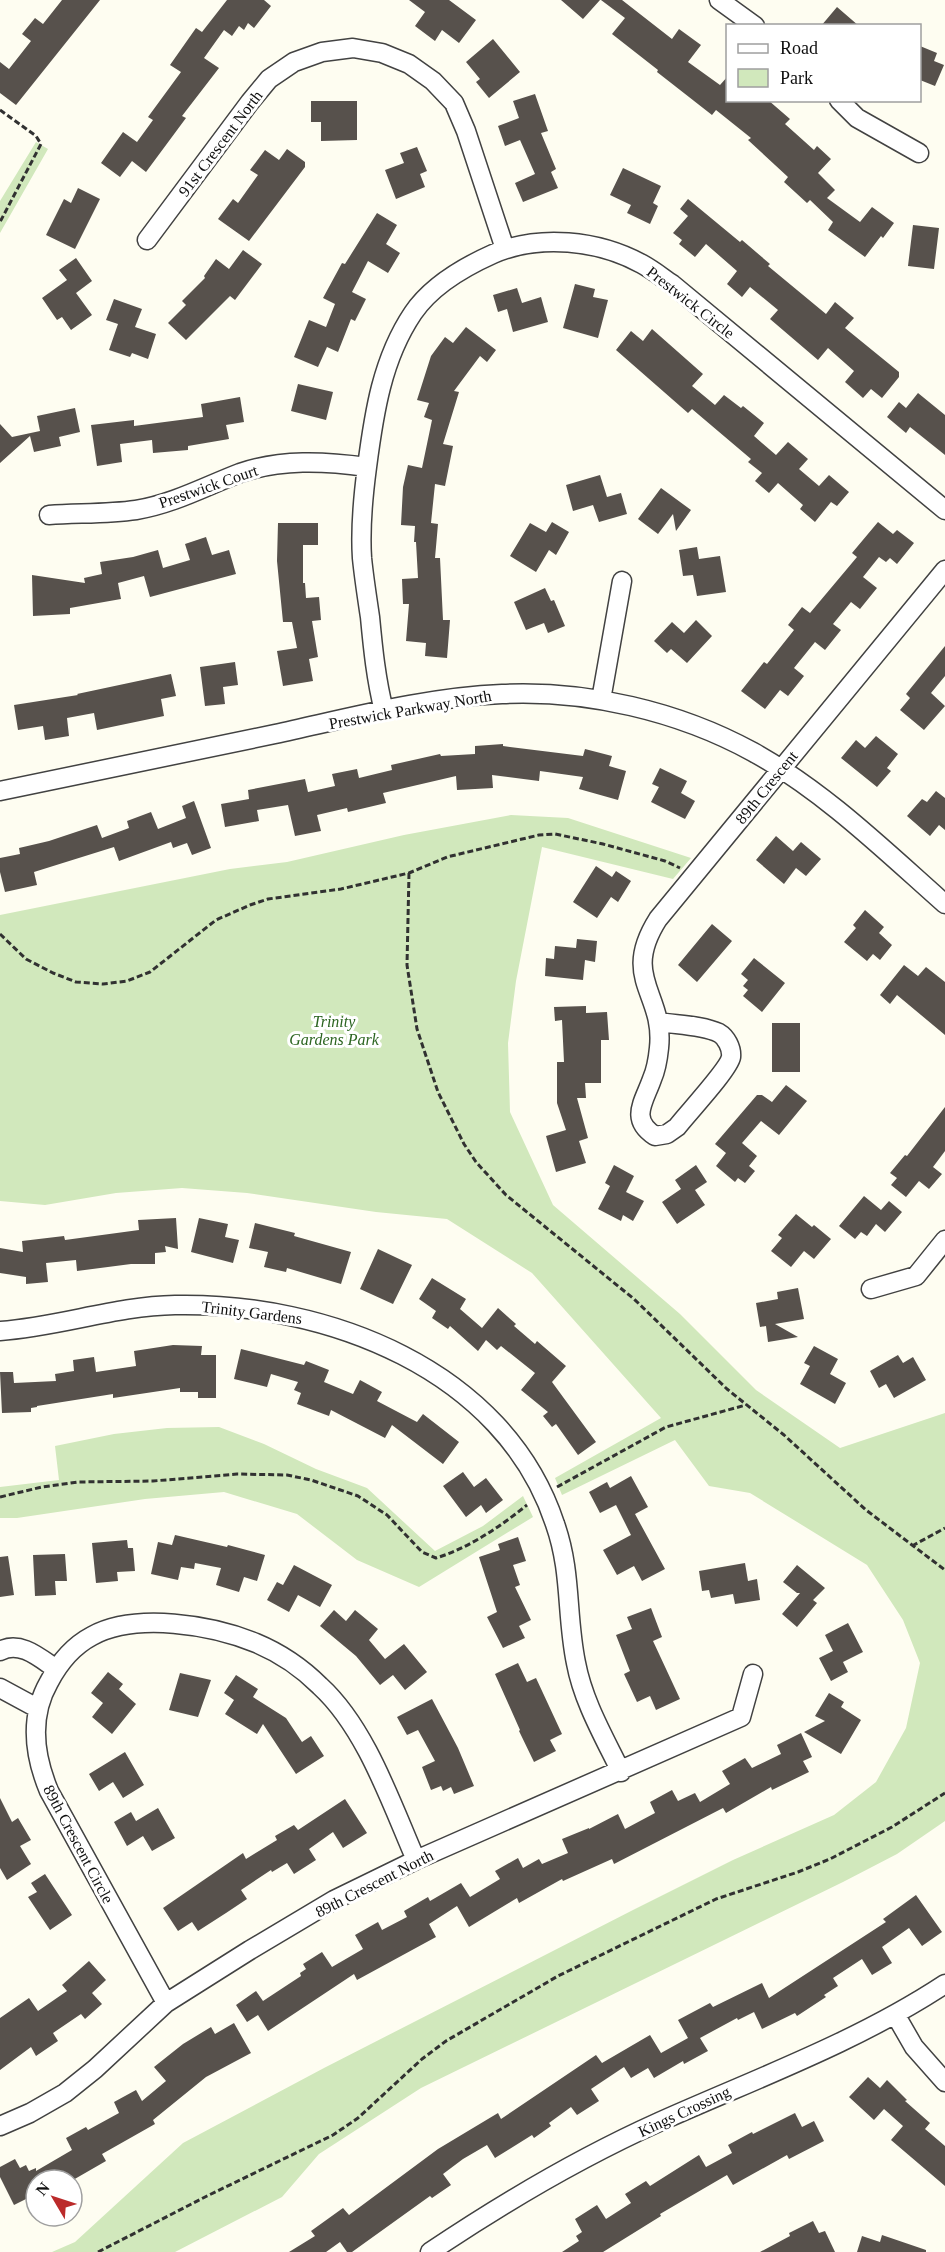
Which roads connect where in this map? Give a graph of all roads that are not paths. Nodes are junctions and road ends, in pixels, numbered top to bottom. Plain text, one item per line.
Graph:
1 (718, 0) edge
2 (752, 24) edge
3 (841, 102) edge
4 (919, 153) dead end
5 (147, 240) dead end
6 (506, 249) junction
7 (367, 467) junction
8 (945, 510) edge
9 (50, 515) dead end
10 (945, 570) edge
11 (622, 580) dead end
12 (600, 700) junction
13 (384, 711) junction
14 (781, 769) junction
15 (0, 791) edge
16 (945, 904) edge
17 (659, 1022) junction
18 (945, 1240) edge
19 (871, 1289) dead end
20 (0, 1331) edge
21 (0, 1652) edge
22 (56, 1670) junction
23 (753, 1674) dead end
24 (0, 1688) edge
25 (37, 1708) junction
26 (621, 1772) junction
27 (416, 1860) junction
28 (945, 1984) edge
29 (166, 2003) junction
30 (895, 2014) junction
31 (945, 2082) edge
32 (0, 2126) edge
33 (430, 2252) edge

1 - 2 street
3 - 4 street
5 - 6 street, 91st Crescent North
6 - 7 street, Prestwick Circle
6 - 8 street, Prestwick Circle
7 - 9 street, Prestwick Court
7 - 13 street, Prestwick Circle
10 - 14 street, 89th Crescent
11 - 12 street
12 - 13 street, Prestwick Parkway North
12 - 14 street, Prestwick Parkway North
13 - 15 street, Prestwick Parkway North
14 - 16 street, Prestwick Parkway North
14 - 17 street, 89th Crescent
17 - 17 street, 89th Crescent
18 - 19 street
20 - 26 street, Trinity Gardens
21 - 22 street
22 - 25 street, 89th Crescent Circle
22 - 27 street, 89th Crescent Circle
23 - 26 street, 89th Crescent North
24 - 25 street
25 - 29 street, 89th Crescent Circle
26 - 27 street, 89th Crescent North
27 - 29 street, 89th Crescent North
28 - 30 street, Kings Crossing
29 - 32 street, 89th Crescent North
30 - 31 street
30 - 33 street, Kings Crossing

